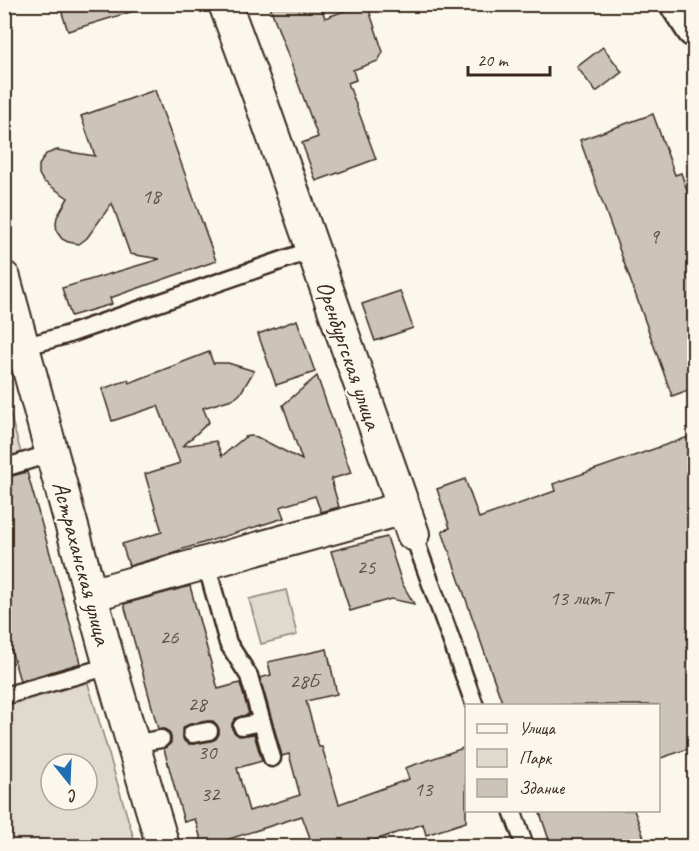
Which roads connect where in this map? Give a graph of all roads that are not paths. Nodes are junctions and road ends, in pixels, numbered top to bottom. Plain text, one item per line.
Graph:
1 (225, 4) edge
2 (677, 4) edge
3 (694, 30) edge
4 (312, 250) junction
5 (5, 282) edge
6 (23, 347) junction
7 (52, 453) junction
8 (4, 468) edge
9 (408, 521) junction
10 (206, 563) junction
11 (90, 595) junction
12 (110, 666) junction
13 (4, 696) edge
14 (475, 704) edge
15 (262, 722) junction
16 (242, 726) dead end
17 (273, 758) dead end
18 (513, 812) edge
19 (163, 846) edge
20 (525, 846) edge

1 - 4 street, Оренбургская улица
2 - 3 main road
4 - 6 lane
4 - 9 street, Оренбургская улица
5 - 6 street, Астраханская улица
6 - 7 street, Астраханская улица
7 - 8 lane
7 - 11 street, Астраханская улица
9 - 10 street
9 - 14 lane, Оренбургская улица
10 - 11 street
10 - 15 lane
11 - 12 street, Астраханская улица
12 - 13 lane
12 - 19 street, Астраханская улица
15 - 16 lane
15 - 17 lane
18 - 20 lane

